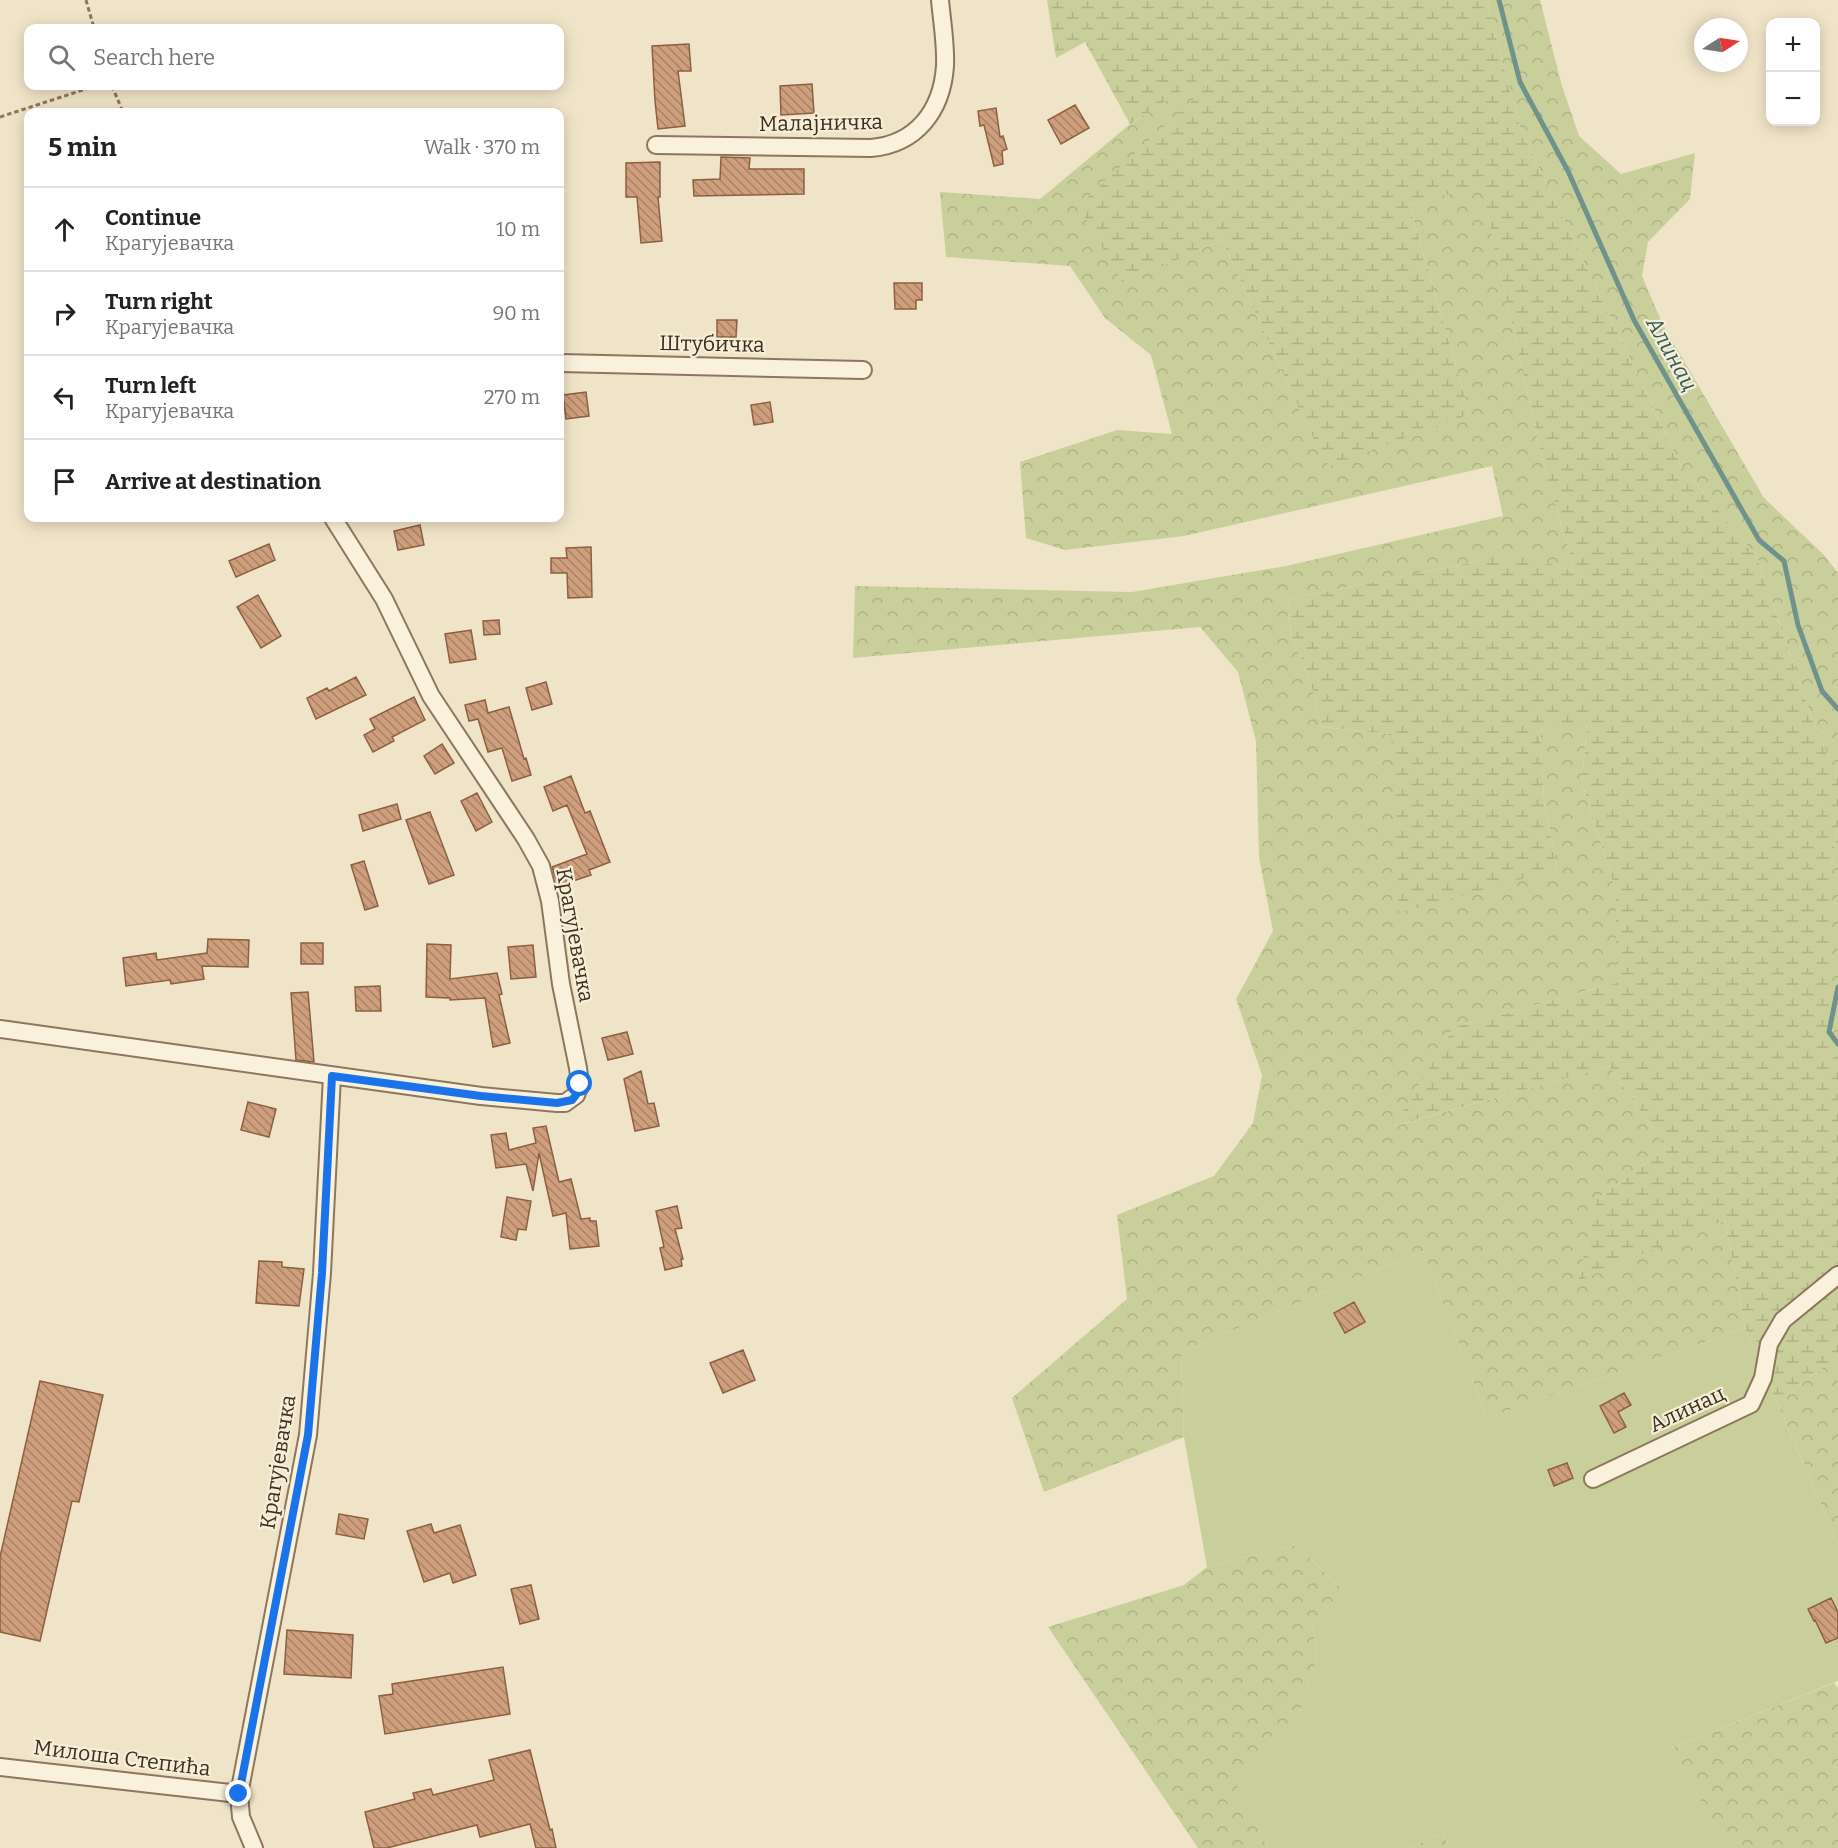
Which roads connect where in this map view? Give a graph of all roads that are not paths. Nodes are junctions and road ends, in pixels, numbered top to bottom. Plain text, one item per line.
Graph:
1 (940, 0) edge
2 (656, 145) dead end
3 (564, 363) edge
4 (863, 369) dead end
5 (336, 522) edge
6 (0, 1029) edge
7 (332, 1076) junction
8 (1838, 1275) edge
9 (1593, 1479) dead end
10 (0, 1767) edge
11 (239, 1794) junction
12 (254, 1848) edge

1 - 2 street, Малајничка
3 - 4 street, Штубичка
5 - 7 street, Крагујевачка
6 - 7 street, Крагујевачка
7 - 11 street, Крагујевачка
8 - 9 street, Алинац
10 - 11 street, Милоша Степића
11 - 12 street, Крагујевачка

